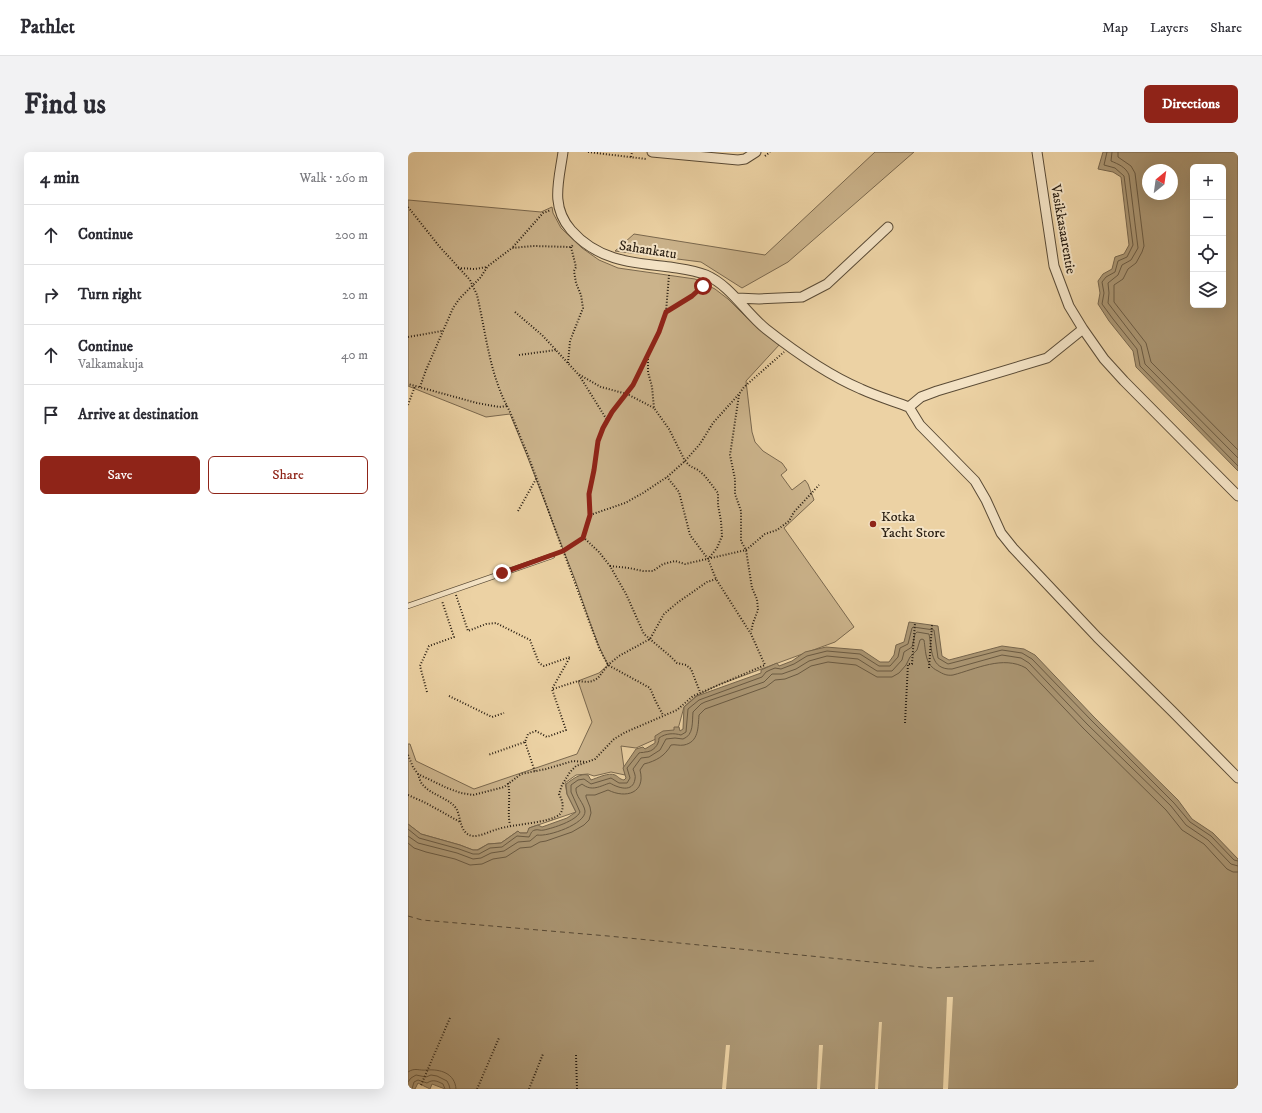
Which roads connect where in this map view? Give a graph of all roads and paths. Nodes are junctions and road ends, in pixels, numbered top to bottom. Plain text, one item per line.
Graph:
1 (563, 152) edge
2 (632, 152) edge
3 (652, 152) edge
4 (756, 152) edge
5 (1037, 152) edge
6 (631, 157) dead end
7 (408, 208) edge
8 (558, 208) junction
9 (888, 227) dead end
10 (579, 238) junction
11 (571, 247) junction
12 (512, 248) junction
13 (488, 266) junction
14 (669, 267) junction
15 (458, 268) junction
16 (709, 276) junction
17 (472, 285) junction
18 (737, 298) junction
19 (514, 312) dead end
20 (666, 312) junction
21 (1083, 329) junction
22 (443, 331) junction
23 (408, 337) edge
24 (789, 345) junction
25 (556, 350) junction
26 (519, 355) dead end
27 (648, 356) junction
28 (568, 362) junction
29 (578, 374) junction
30 (408, 384) edge
31 (415, 386) junction
32 (420, 388) junction
33 (626, 394) junction
34 (739, 394) junction
35 (408, 405) edge
36 (507, 406) junction
37 (909, 407) junction
38 (654, 408) junction
39 (607, 420) junction
40 (685, 461) junction
41 (668, 477) junction
42 (536, 479) junction
43 (819, 484) dead end
44 (1238, 496) edge
45 (518, 511) dead end
46 (590, 515) junction
47 (583, 538) junction
48 (746, 550) junction
49 (563, 551) junction
50 (552, 556) joint
51 (708, 559) junction
52 (610, 566) junction
53 (716, 578) junction
54 (454, 590) junction
55 (440, 595) junction
56 (408, 606) edge
57 (915, 623) dead end
58 (932, 625) dead end
59 (751, 634) junction
60 (650, 639) junction
61 (608, 665) junction
62 (929, 668) dead end
63 (552, 689) junction
64 (428, 692) dead end
65 (700, 692) junction
66 (449, 696) dead end
67 (504, 713) dead end
68 (663, 716) junction
69 (905, 723) dead end
70 (525, 742) junction
71 (408, 755) edge
72 (488, 756) dead end
73 (587, 762) junction
74 (408, 765) edge
75 (413, 767) junction
76 (535, 772) junction
77 (418, 774) junction
78 (1238, 778) edge
79 (508, 783) junction
80 (408, 795) edge
81 (460, 822) junction
82 (510, 826) junction
83 (450, 1018) dead end
84 (499, 1038) dead end
85 (543, 1054) dead end
86 (576, 1055) dead end
87 (421, 1085) dead end
88 (476, 1089) edge
89 (529, 1089) edge
90 (577, 1089) edge

1 - 8 street, Sahankatu
2 - 6 path
3 - 4 street
5 - 21 street, Vasikkasaarentie
7 - 15 path
8 - 10 street, Sahankatu
8 - 12 path
9 - 18 street
10 - 11 path
10 - 14 street, Sahankatu
11 - 12 path
11 - 28 path
12 - 13 path
13 - 15 path
13 - 17 path
14 - 16 street, Sahankatu
14 - 20 path
15 - 17 path
16 - 18 street
16 - 20 path
17 - 22 path
17 - 36 path
18 - 24 street
19 - 25 path
20 - 27 path
21 - 37 street
21 - 44 street, Vasikkasaarentie
22 - 23 path
22 - 32 path
24 - 34 path
24 - 37 street
25 - 26 path
25 - 28 path
27 - 33 path
27 - 38 path
28 - 29 path
29 - 33 path
29 - 39 path
30 - 31 path
31 - 32 path
31 - 35 path
32 - 36 path
33 - 38 path
33 - 39 path
34 - 40 path
34 - 48 path
36 - 42 path
37 - 78 street
38 - 40 path
39 - 46 path
40 - 41 path
40 - 51 path
41 - 46 path
41 - 51 path
42 - 45 path
42 - 49 path
43 - 48 path
46 - 47 path
47 - 49 path
47 - 52 path
48 - 51 path
48 - 59 path
49 - 50 path
49 - 61 path
50 - 54 lane
51 - 52 path
51 - 53 path
52 - 60 path
53 - 59 path
53 - 60 path
54 - 55 lane
54 - 63 path
55 - 56 lane
55 - 64 path
57 - 69 path
58 - 62 path
59 - 65 path
60 - 61 path
60 - 65 path
61 - 63 path
61 - 68 path
63 - 70 path
65 - 68 path
66 - 67 path
68 - 73 path
70 - 72 path
70 - 76 path
71 - 75 path
73 - 76 path
73 - 82 path
74 - 75 path
75 - 77 path
76 - 79 path
77 - 79 path
77 - 81 path
79 - 82 path
80 - 81 path
81 - 82 path
83 - 87 path
84 - 88 path
85 - 89 path
86 - 90 path

